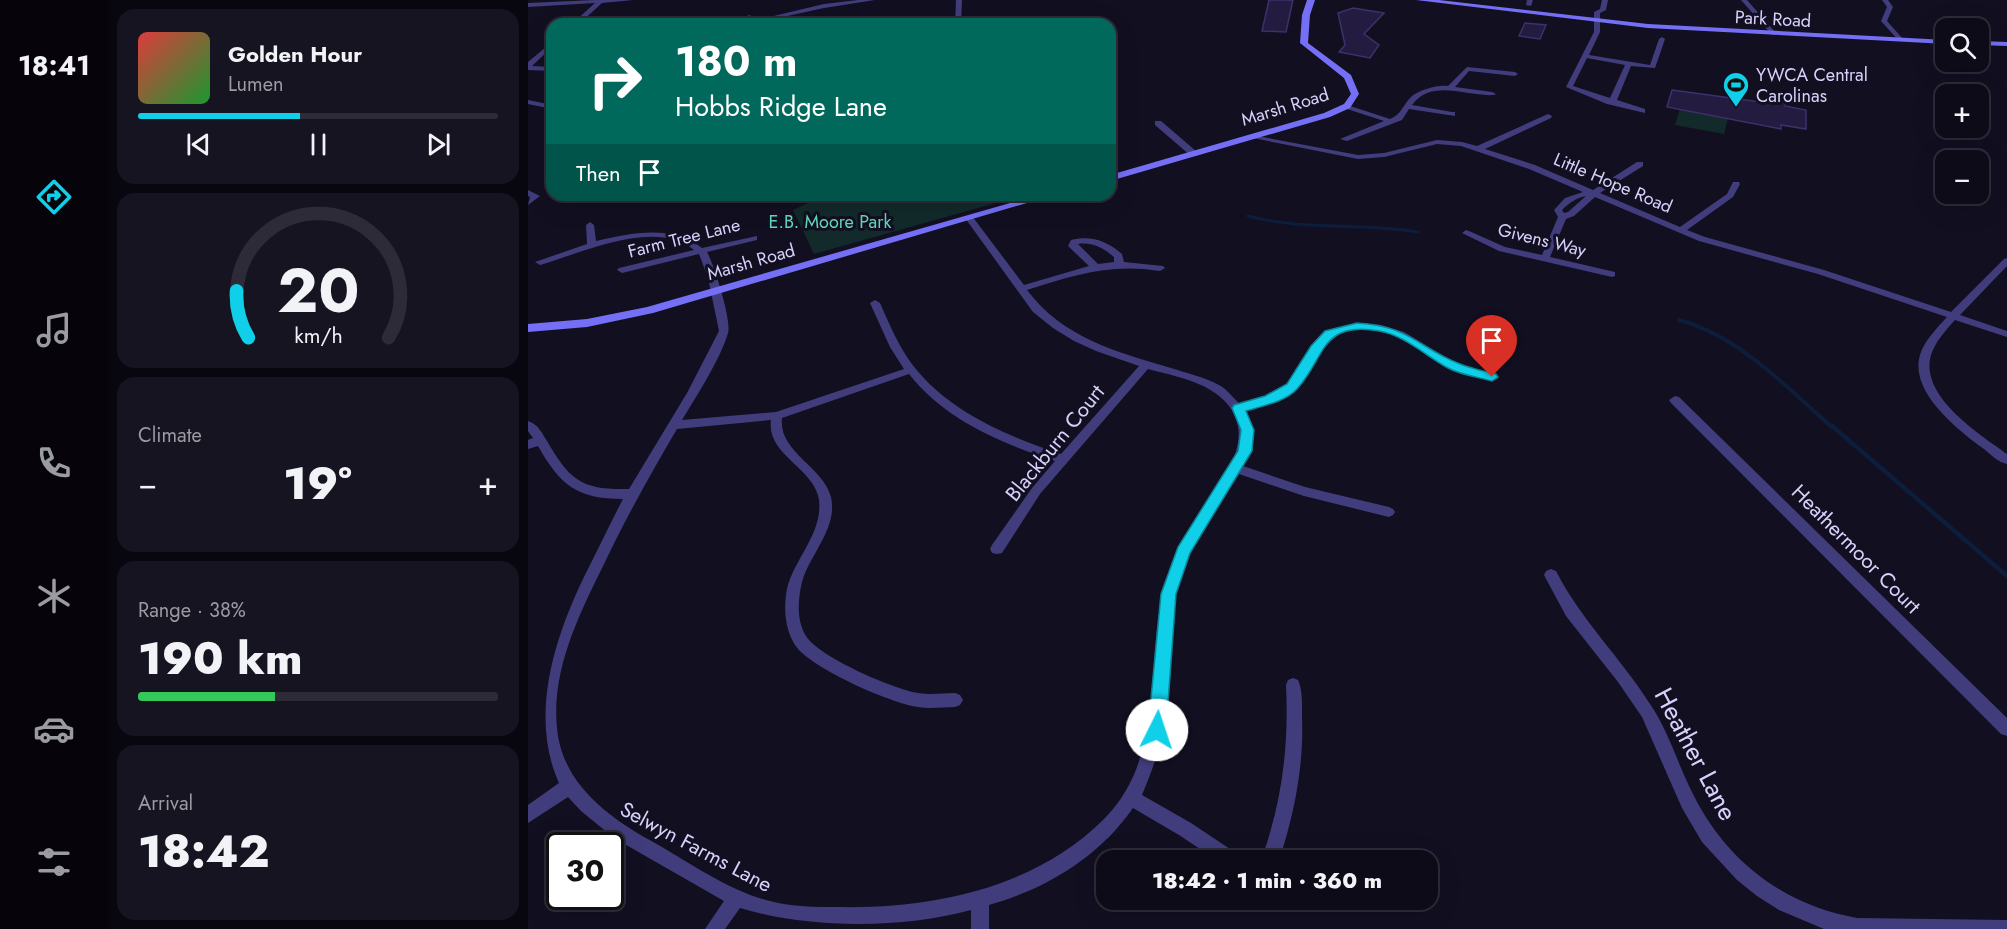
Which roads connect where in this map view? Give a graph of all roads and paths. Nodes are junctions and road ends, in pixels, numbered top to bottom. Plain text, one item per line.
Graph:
1 (630, 0) edge
2 (836, 0) edge
3 (872, 0) edge
4 (958, 0) edge
5 (1420, 0) edge
6 (1605, 0) edge
7 (1744, 0) edge
8 (1885, 0) edge
9 (601, 1) edge
10 (1307, 1) edge
11 (528, 5) edge
12 (776, 13) junction
13 (582, 18) edge
14 (752, 18) edge
15 (761, 18) edge
16 (958, 18) edge
17 (1596, 22) junction
18 (1774, 34) junction
19 (1662, 39) dead end
20 (1901, 40) junction
21 (1935, 42) edge
22 (1989, 43) edge
23 (2007, 44) edge
24 (546, 50) edge
25 (1584, 56) junction
26 (1629, 63) junction
27 (546, 64) edge
28 (528, 67) edge
29 (546, 68) edge
30 (1515, 74) dead end
31 (1450, 88) junction
32 (1492, 94) dead end
33 (528, 102) edge
34 (1610, 102) junction
35 (546, 106) edge
36 (1347, 106) junction
37 (1408, 107) junction
38 (1642, 111) dead end
39 (1452, 114) dead end
40 (1548, 116) dead end
41 (1390, 121) junction
42 (1158, 123) dead end
43 (1252, 137) junction
44 (1344, 139) dead end
45 (1478, 149) junction
46 (1194, 154) junction
47 (1640, 164) dead end
48 (1116, 176) edge
49 (1736, 184) dead end
50 (528, 193) edge
51 (1594, 193) junction
52 (1028, 201) edge
53 (528, 202) edge
54 (969, 218) junction
55 (590, 225) dead end
56 (1681, 230) junction
57 (1467, 233) dead end
58 (754, 238) dead end
59 (592, 244) junction
60 (701, 250) junction
61 (1545, 258) junction
62 (2007, 261) edge
63 (540, 262) dead end
64 (1119, 264) junction
65 (1095, 266) junction
66 (1160, 268) dead end
67 (622, 270) dead end
68 (1612, 274) dead end
69 (1022, 289) junction
70 (714, 291) junction
71 (874, 303) dead end
72 (1955, 317) junction
73 (528, 328) edge
74 (2007, 334) edge
75 (1146, 364) junction
76 (911, 370) junction
77 (1492, 377) dead end
78 (1675, 400) dead end
79 (1239, 408) junction
80 (777, 416) junction
81 (528, 425) edge
82 (675, 425) junction
83 (534, 443) edge
84 (1063, 459) junction
85 (2007, 460) edge
86 (1236, 468) junction
87 (632, 494) junction
88 (1389, 512) dead end
89 (997, 549) dead end
90 (1551, 575) dead end
91 (1293, 685) dead end
92 (955, 700) dead end
93 (2007, 729) edge
94 (569, 786) junction
95 (1131, 798) junction
96 (528, 815) edge
97 (1216, 850) edge
98 (1274, 850) edge
99 (737, 898) junction
100 (980, 902) junction
101 (714, 929) edge
102 (980, 929) edge
103 (2007, 929) edge

1 - 9 street
2 - 12 street
3 - 12 street
4 - 16 street
5 - 17 street, Park Road
6 - 17 street
7 - 18 street
8 - 20 street
9 - 11 street
9 - 13 street
10 - 36 street, Marsh Road
12 - 14 street
12 - 15 street
17 - 18 street, Park Road
17 - 25 street
18 - 20 street, Park Road
19 - 26 street
20 - 21 street, Park Road
22 - 23 street
24 - 28 street
25 - 26 street
25 - 34 street
26 - 34 street
27 - 28 street
28 - 29 street
30 - 31 street
31 - 32 street
31 - 37 street
33 - 35 street
34 - 38 street
36 - 41 street
36 - 43 street, Marsh Road
37 - 39 street
37 - 41 street
40 - 45 street
41 - 44 street
42 - 46 street
43 - 45 street, Little Hope Road
43 - 46 street, Marsh Road
45 - 51 street, Little Hope Road
46 - 48 street, Marsh Road
47 - 51 street
49 - 56 street
50 - 53 street
51 - 56 street, Little Hope Road
51 - 61 street
52 - 54 street, Marsh Road
54 - 69 street
54 - 70 street, Marsh Road
55 - 59 street
56 - 72 street, Little Hope Road
57 - 61 street, Givens Way
58 - 60 street, Farm Tree Lane
59 - 60 street
59 - 63 street
60 - 67 street, Farm Tree Lane
60 - 70 street, Selwyn Farms Lane
61 - 68 street, Givens Way
62 - 72 street
64 - 65 street
64 - 65 street
64 - 66 street
65 - 69 street
69 - 75 street
70 - 73 street, Marsh Road
70 - 82 street, Selwyn Farms Lane
71 - 76 street
72 - 74 street, Little Hope Road
72 - 85 street
75 - 79 street
75 - 84 street, Blackburn Court
76 - 80 street
76 - 84 street
77 - 79 street
78 - 93 street, Heathermoor Court
79 - 86 street, Selwyn Farms Lane
80 - 82 street
80 - 92 street
81 - 83 street
82 - 87 street, Selwyn Farms Lane
83 - 87 street
84 - 89 street, Blackburn Court
86 - 88 street
86 - 95 street, Selwyn Farms Lane
87 - 94 street, Selwyn Farms Lane
90 - 103 street, Heather Lane
91 - 98 street
94 - 96 street
94 - 99 street, Selwyn Farms Lane
95 - 97 street
95 - 100 street, Selwyn Farms Lane
99 - 100 street, Selwyn Farms Lane
99 - 101 street
100 - 102 street

